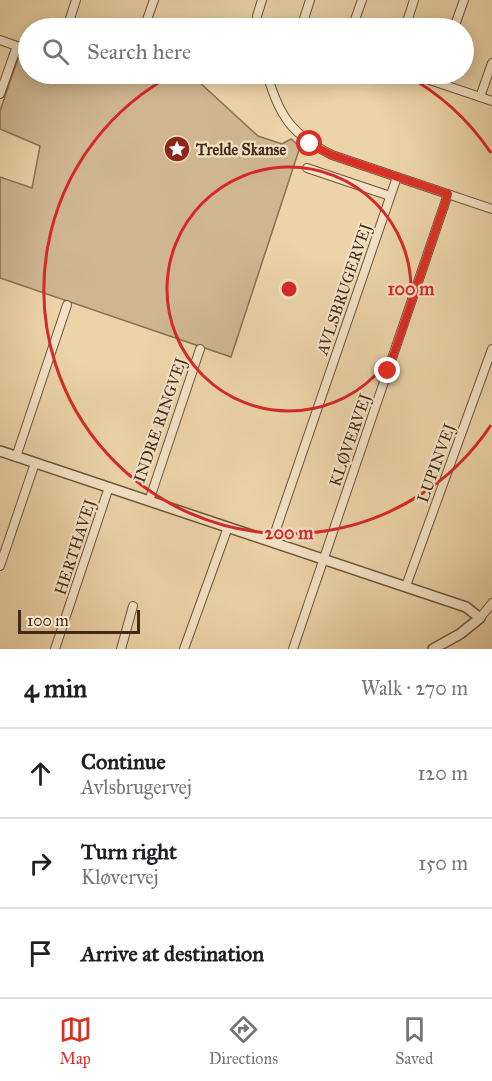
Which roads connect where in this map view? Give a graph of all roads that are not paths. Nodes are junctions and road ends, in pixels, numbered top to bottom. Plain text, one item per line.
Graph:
1 (76, 0) edge
2 (154, 0) edge
3 (262, 0) edge
4 (310, 0) edge
5 (362, 0) edge
6 (414, 0) edge
7 (464, 0) edge
8 (257, 16) dead end
9 (70, 18) edge
10 (148, 18) edge
11 (304, 18) edge
12 (356, 18) edge
13 (408, 18) edge
14 (458, 18) edge
15 (0, 40) edge
16 (17, 46) joint
17 (492, 63) edge
18 (270, 84) edge
19 (453, 84) edge
20 (0, 93) edge
21 (480, 97) junction
22 (492, 100) edge
23 (307, 168) dead end
24 (397, 177) junction
25 (448, 194) junction
26 (390, 196) junction
27 (492, 209) edge
28 (67, 305) dead end
29 (492, 349) edge
30 (200, 350) dead end
31 (0, 452) edge
32 (16, 457) junction
33 (35, 463) junction
34 (108, 487) junction
35 (149, 501) junction
36 (228, 527) junction
37 (272, 541) junction
38 (324, 558) junction
39 (0, 566) edge
40 (406, 586) junction
41 (492, 603) edge
42 (133, 606) dead end
43 (480, 618) junction
44 (55, 649) edge
45 (121, 649) edge
46 (184, 649) edge
47 (293, 649) edge
48 (433, 649) edge

1 - 9 street
2 - 10 street
3 - 8 street
4 - 11 street
5 - 12 street
6 - 13 street
7 - 14 street
15 - 16 street
16 - 20 street
17 - 21 street
18 - 24 street
19 - 21 street
21 - 22 street
23 - 26 street
24 - 25 street
24 - 26 street, AVLSBRUGERVEJ
25 - 27 street
25 - 38 street, KLØVERVEJ
26 - 37 street, AVLSBRUGERVEJ
28 - 32 street
29 - 40 street, LUPINVEJ
30 - 35 street, INDRE RINGVEJ
31 - 32 street, INDRE RINGVEJ
32 - 33 street, INDRE RINGVEJ
33 - 34 street, INDRE RINGVEJ
33 - 39 street
34 - 35 street, INDRE RINGVEJ
34 - 44 street, HERTHAVEJ
35 - 36 street, INDRE RINGVEJ
36 - 37 street, INDRE RINGVEJ
36 - 46 street
37 - 38 street, INDRE RINGVEJ
38 - 40 street, INDRE RINGVEJ
38 - 47 street, KLØVERVEJ
40 - 43 street, INDRE RINGVEJ
41 - 43 street
42 - 45 street
43 - 48 street

